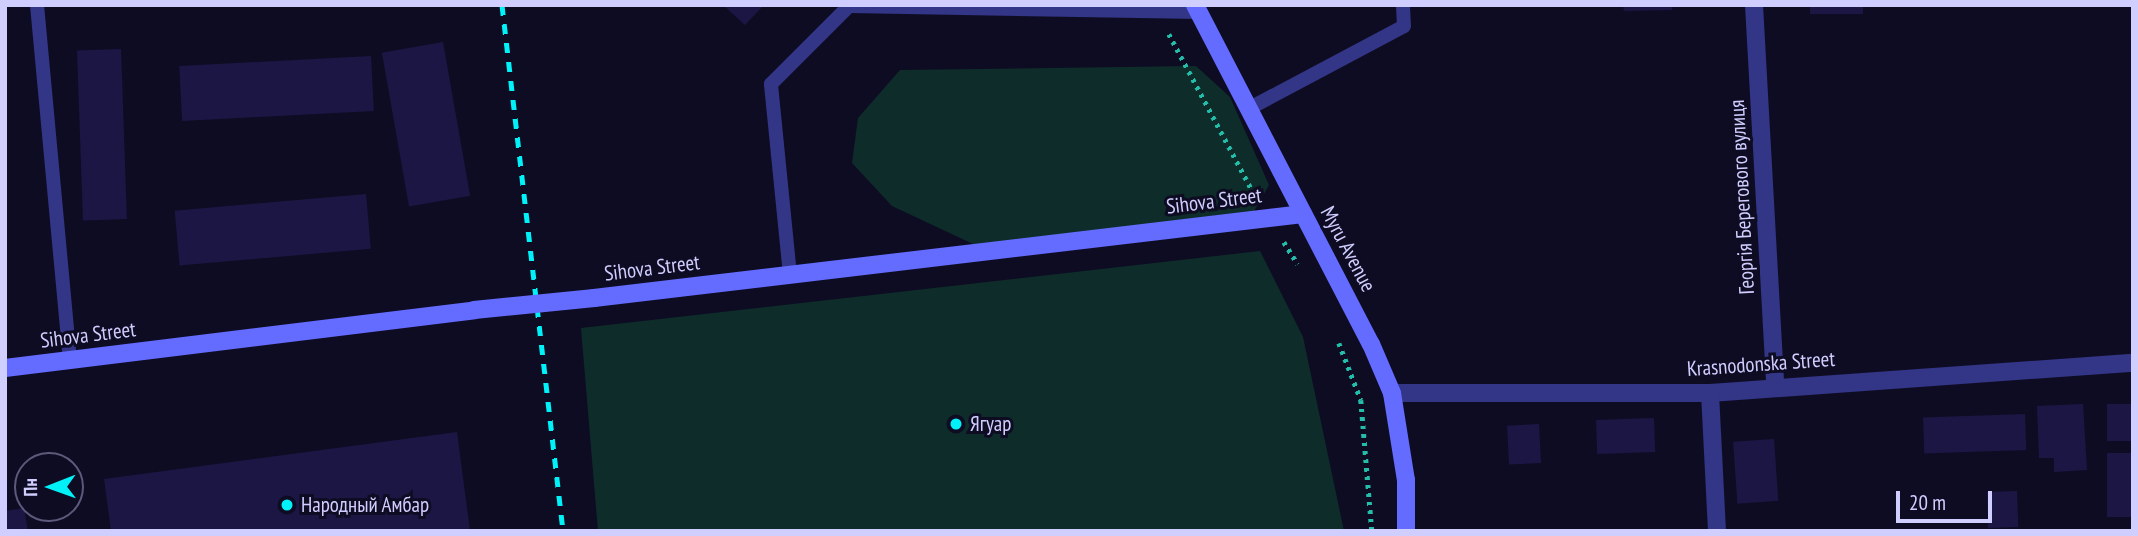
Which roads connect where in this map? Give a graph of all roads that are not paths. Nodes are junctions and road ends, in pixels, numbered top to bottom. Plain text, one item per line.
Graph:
1 (37, 5) edge
2 (1403, 5) edge
3 (1754, 5) edge
4 (1197, 8) edge
5 (1250, 108) junction
6 (1303, 214) junction
7 (790, 275) junction
8 (70, 360) junction
9 (2133, 363) edge
10 (5, 368) edge
11 (1775, 385) junction
12 (1392, 393) junction
13 (1710, 393) junction
14 (1406, 531) edge
15 (1717, 531) edge

1 - 8 lane
2 - 5 lane
3 - 11 street, Георгія Берегового вулиця
4 - 5 street, Myru Avenue
4 - 7 lane
5 - 6 street, Myru Avenue
6 - 7 street, Sihova Street
6 - 12 street, Myru Avenue
7 - 8 street, Sihova Street, bridge
8 - 10 street, Sihova Street
9 - 11 street, Krasnodonska Street
11 - 13 street, Krasnodonska Street
12 - 13 street, Krasnodonska Street
12 - 14 street, Myru Avenue
13 - 15 street

